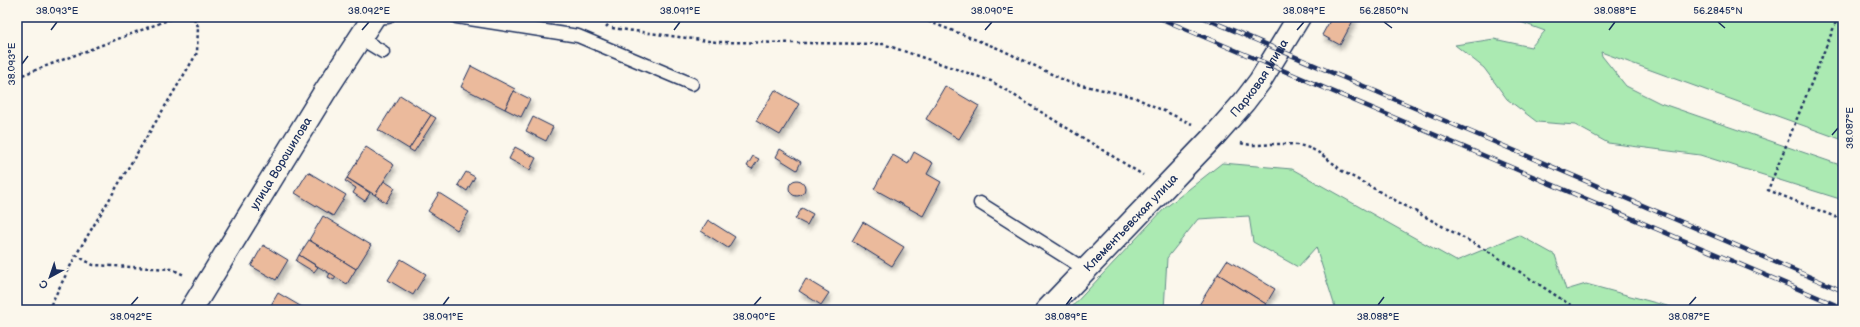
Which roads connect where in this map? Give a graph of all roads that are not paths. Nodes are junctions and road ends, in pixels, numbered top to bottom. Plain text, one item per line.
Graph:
1 (457, 17) edge
2 (1299, 17) edge
3 (380, 18) edge
4 (360, 38) junction
5 (383, 52) dead end
6 (692, 84) dead end
7 (1215, 135) joint
8 (980, 203) dead end
9 (1086, 270) junction
10 (191, 310) edge
11 (1046, 310) edge

1 - 6 lane
2 - 7 street, Парковая улица
3 - 4 street, улица Ворошилова
4 - 5 lane
4 - 10 street, улица Ворошилова
7 - 9 street, Клементьевская улица
8 - 9 lane
9 - 11 street, Клементьевская улица

